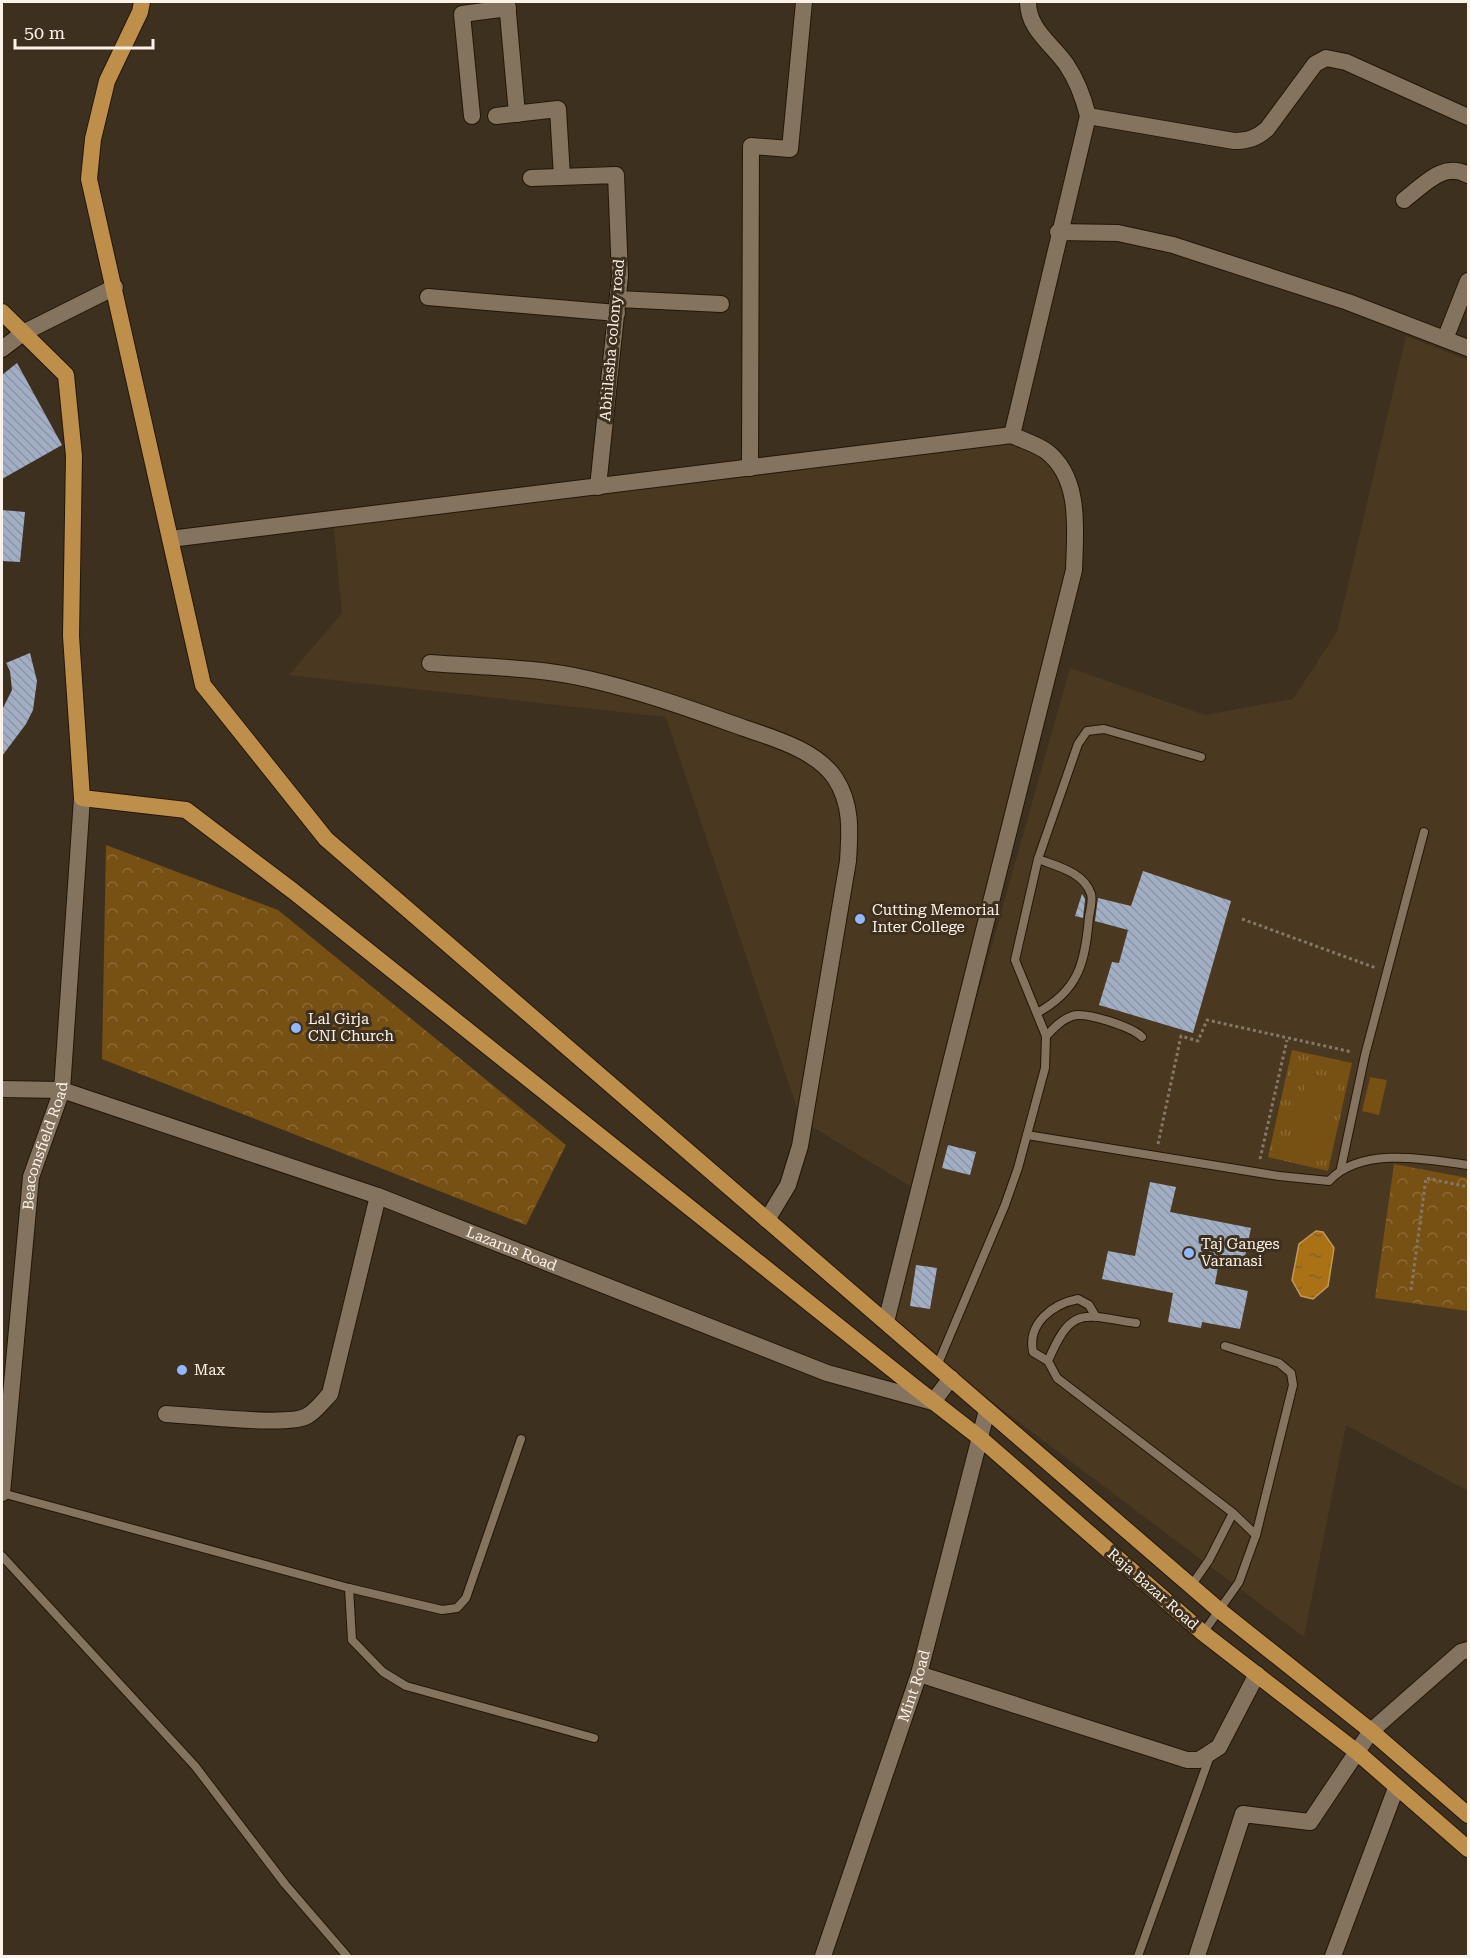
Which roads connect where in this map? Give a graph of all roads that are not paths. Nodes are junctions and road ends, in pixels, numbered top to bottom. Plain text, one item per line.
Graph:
1 (142, 2) edge
2 (804, 2) edge
3 (1028, 2) edge
4 (508, 5) edge
5 (517, 114) junction
6 (472, 116) dead end
7 (496, 116) dead end
8 (1088, 116) junction
9 (1468, 117) edge
10 (1468, 175) edge
11 (562, 177) junction
12 (531, 178) dead end
13 (1404, 200) dead end
14 (1058, 232) junction
15 (1468, 281) edge
16 (115, 287) junction
17 (428, 297) dead end
18 (721, 304) dead end
19 (617, 306) junction
20 (2, 312) edge
21 (23, 333) junction
22 (1445, 339) junction
23 (1468, 348) edge
24 (2, 349) edge
25 (1012, 435) junction
26 (750, 468) junction
27 (598, 486) junction
28 (170, 539) junction
29 (430, 663) dead end
30 (1201, 757) dead end
31 (82, 798) junction
32 (1424, 832) dead end
33 (1038, 859) junction
34 (1037, 1013) junction
35 (1046, 1036) junction
36 (1143, 1037) dead end
37 (2, 1089) edge
38 (62, 1090) junction
39 (1027, 1135) junction
40 (1468, 1165) edge
41 (1341, 1168) junction
42 (378, 1196) junction
43 (767, 1220) junction
44 (1096, 1317) junction
45 (886, 1322) junction
46 (1136, 1323) dead end
47 (1226, 1346) dead end
48 (1048, 1361) junction
49 (937, 1366) junction
50 (951, 1378) junction
51 (933, 1402) junction
52 (987, 1410) junction
53 (166, 1414) dead end
54 (980, 1438) junction
55 (521, 1439) dead end
56 (2, 1493) edge
57 (1233, 1514) junction
58 (1256, 1535) junction
59 (2, 1556) edge
60 (1191, 1586) junction
61 (349, 1588) junction
62 (1218, 1611) junction
63 (1203, 1633) junction
64 (1468, 1650) edge
65 (919, 1674) junction
66 (1257, 1674) junction
67 (1371, 1731) junction
68 (594, 1738) dead end
69 (1357, 1752) junction
70 (1210, 1755) junction
71 (1396, 1788) junction
72 (1468, 1815) edge
73 (1468, 1849) edge
74 (347, 1956) edge
75 (823, 1956) edge
76 (1138, 1956) edge
77 (1197, 1956) edge
78 (1333, 1956) edge

1 - 16 main road, Raja Bazar Road
2 - 26 street
3 - 8 street
4 - 5 street
4 - 6 street
5 - 7 street
5 - 11 street
8 - 9 street
8 - 14 street
10 - 13 street
11 - 12 street, Abhilasha colony road
11 - 19 street, Abhilasha colony road
14 - 22 street
14 - 25 street
15 - 22 street
16 - 21 street
16 - 28 main road, Raja Bazar Road
17 - 19 street
18 - 19 street
19 - 27 street, Abhilasha colony road
20 - 21 main road
21 - 24 street
21 - 31 main road
22 - 23 street
25 - 26 street
25 - 45 street
26 - 27 street
27 - 28 street
28 - 43 main road, Raja Bazar Road
29 - 43 street
30 - 33 lane
31 - 38 street, Beaconsfield Road
31 - 51 main road, Raja Bazar Road
32 - 41 lane
33 - 34 lane
33 - 34 lane
34 - 35 lane
35 - 36 lane
35 - 39 lane
37 - 38 street, Lazarus Road
38 - 42 street, Lazarus Road
38 - 56 street, Beaconsfield Road
39 - 41 lane
39 - 49 lane
40 - 41 lane
42 - 51 street, Lazarus Road
42 - 53 street
43 - 45 main road, Raja Bazar Road
44 - 46 lane
44 - 48 lane
44 - 48 lane
45 - 49 main road, Raja Bazar Road
47 - 58 lane
48 - 57 lane
49 - 50 main road, Raja Bazar Road
50 - 51 street
50 - 52 main road, Raja Bazar Road
51 - 54 main road, Raja Bazar Road
52 - 54 street, Mint Road
52 - 60 main road, Raja Bazar Road
54 - 63 main road, Raja Bazar Road
54 - 65 street, Mint Road
55 - 61 lane
56 - 61 lane
57 - 58 lane
57 - 60 lane
58 - 62 lane
59 - 74 lane
60 - 62 main road, Raja Bazar Road
61 - 68 lane
62 - 63 lane
62 - 67 main road, Raja Bazar Road
63 - 66 main road, Raja Bazar Road
64 - 67 street
65 - 70 street
65 - 75 street, Mint Road
66 - 69 main road, Raja Bazar Road
66 - 70 street
67 - 69 street
67 - 72 main road, Raja Bazar Road
69 - 71 main road, Raja Bazar Road
69 - 77 street
70 - 76 lane
71 - 73 main road, Raja Bazar Road
71 - 78 street

